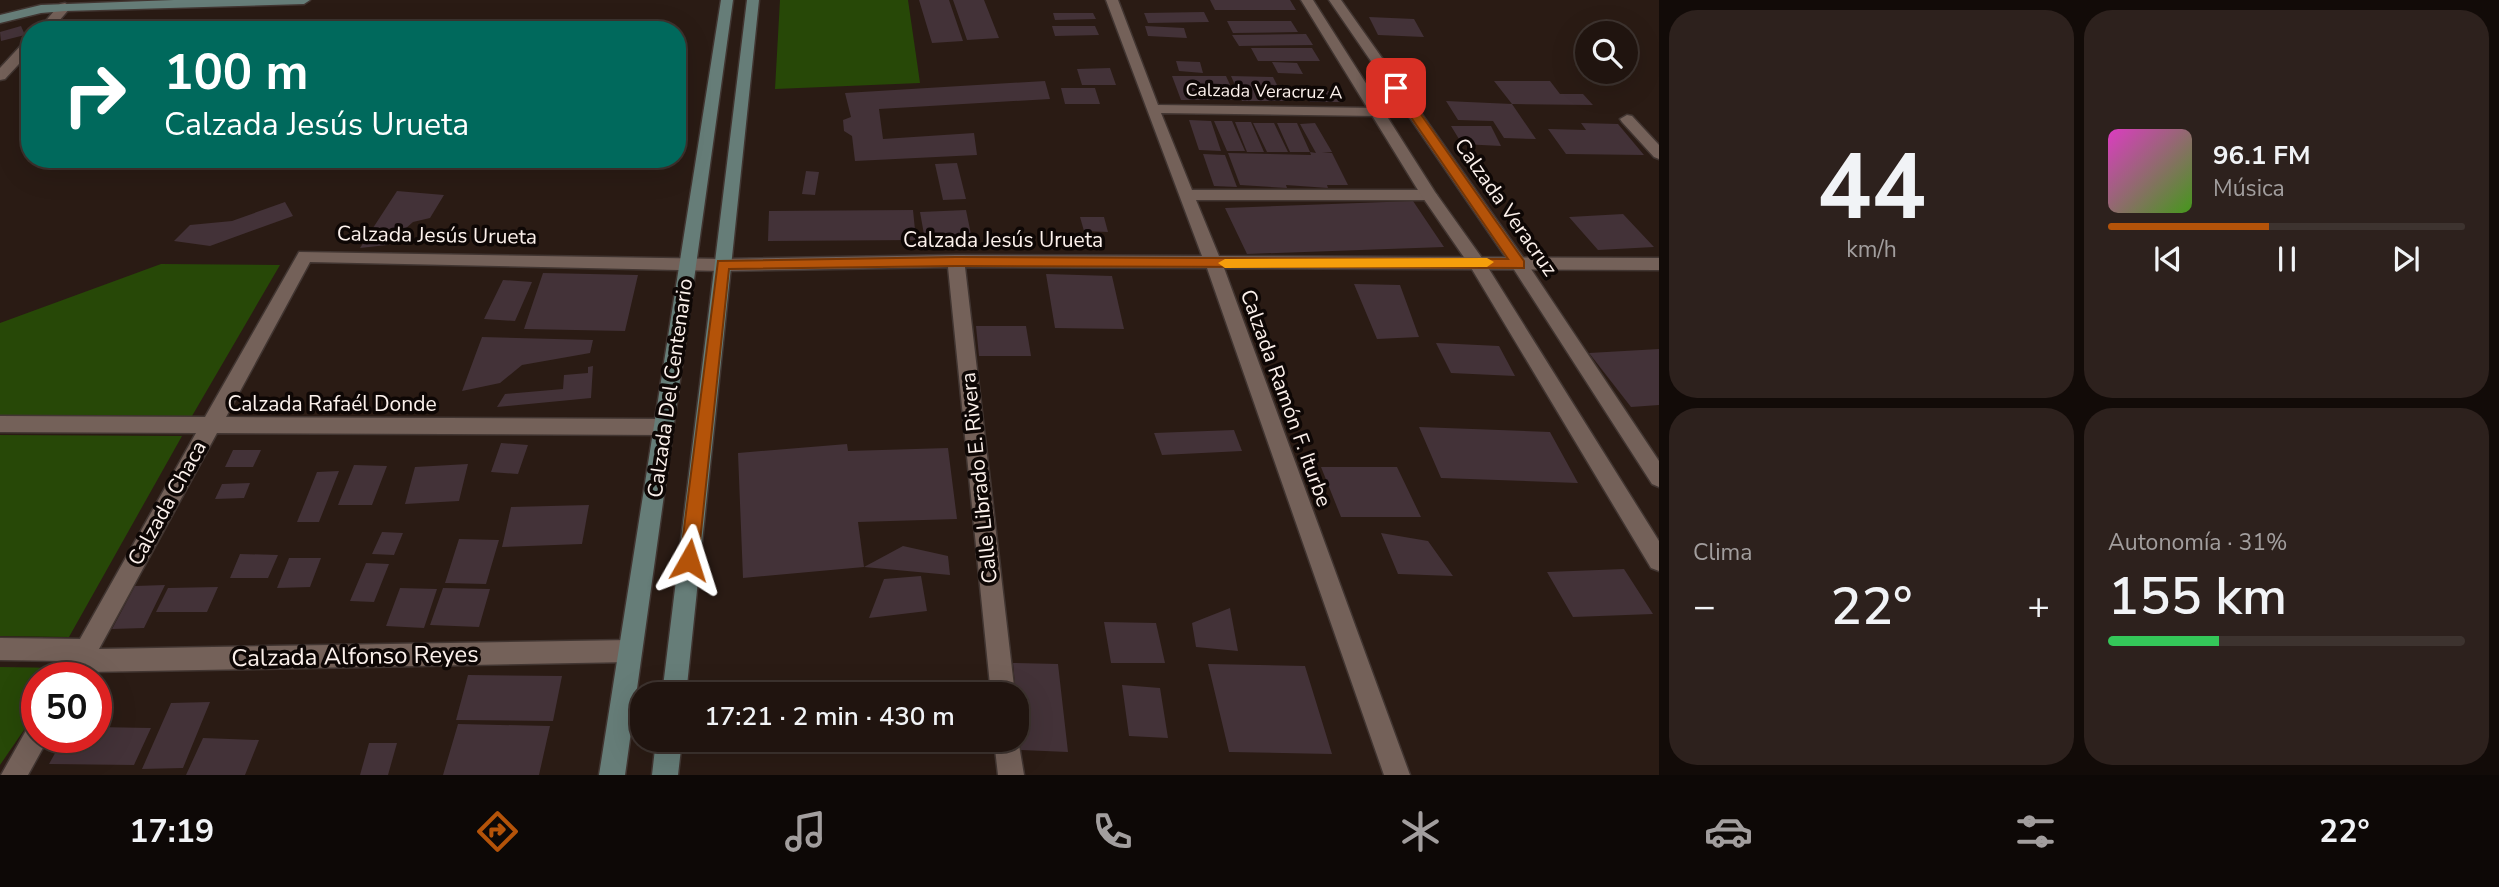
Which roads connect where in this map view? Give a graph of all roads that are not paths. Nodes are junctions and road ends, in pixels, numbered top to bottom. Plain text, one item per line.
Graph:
1 (304, 0) edge
2 (727, 0) edge
3 (753, 0) edge
4 (1112, 0) edge
5 (1307, 0) edge
6 (1335, 0) edge
7 (38, 3) edge
8 (65, 7) junction
9 (0, 8) edge
10 (0, 19) edge
11 (52, 21) edge
12 (21, 54) edge
13 (0, 76) edge
14 (1152, 109) junction
15 (1377, 112) junction
16 (1627, 120) dead end
17 (1659, 154) edge
18 (1187, 195) junction
19 (1429, 195) junction
20 (305, 256) joint
21 (956, 261) junction
22 (688, 262) junction
23 (1476, 262) junction
24 (1214, 264) junction
25 (1519, 264) junction
26 (1659, 264) edge
27 (723, 265) junction
28 (0, 424) edge
29 (209, 426) junction
30 (664, 428) junction
31 (1659, 478) edge
32 (1659, 561) edge
33 (0, 649) edge
34 (630, 651) junction
35 (73, 662) edge
36 (80, 662) edge
37 (112, 662) edge
38 (675, 682) edge
39 (1002, 682) edge
40 (667, 752) edge
41 (1008, 752) edge
42 (27, 753) edge
43 (14, 775) edge
44 (612, 775) edge
45 (665, 775) edge
46 (1011, 775) edge
47 (1396, 775) edge

1 - 8 main road
2 - 22 main road, Calzada Del Centenario
3 - 27 main road, Calzada Del Centenario
4 - 14 street, Calzada Ramón F. Iturbe
5 - 15 street
6 - 25 street, Calzada Veracruz
7 - 8 main road
7 - 9 main road
7 - 10 main road
8 - 11 street
12 - 13 street
14 - 15 street, Calzada Veracruz A
14 - 18 street, Calzada Ramón F. Iturbe
15 - 19 street
16 - 17 street
18 - 19 street
18 - 24 street, Calzada Ramón F. Iturbe
19 - 23 street
20 - 22 street, Calzada Jesús Urueta
20 - 29 street, Calzada Chaca
21 - 24 street, Calzada Jesús Urueta
21 - 27 street, Calzada Jesús Urueta
21 - 39 street, Calle Librado E. Rivera
22 - 27 street, Calzada Jesús Urueta
22 - 30 main road, Calzada Del Centenario
23 - 24 street, Calzada Jesús Urueta
23 - 25 street, Calzada Jesús Urueta
23 - 32 street
24 - 47 street, Calzada Ramón F. Iturbe
25 - 26 street, Calzada Jesús Urueta
25 - 31 street, Calzada Veracruz
27 - 38 main road, Calzada Del Centenario
28 - 29 street, Calzada Rafaél Donde
29 - 30 street, Calzada Rafaél Donde
29 - 36 street, Calzada Chaca
30 - 34 main road, Calzada Del Centenario
33 - 35 street, Calzada Alfonso Reyes
34 - 37 street, Calzada Alfonso Reyes
34 - 44 main road, Calzada Del Centenario
40 - 45 main road
41 - 46 street
42 - 43 street

